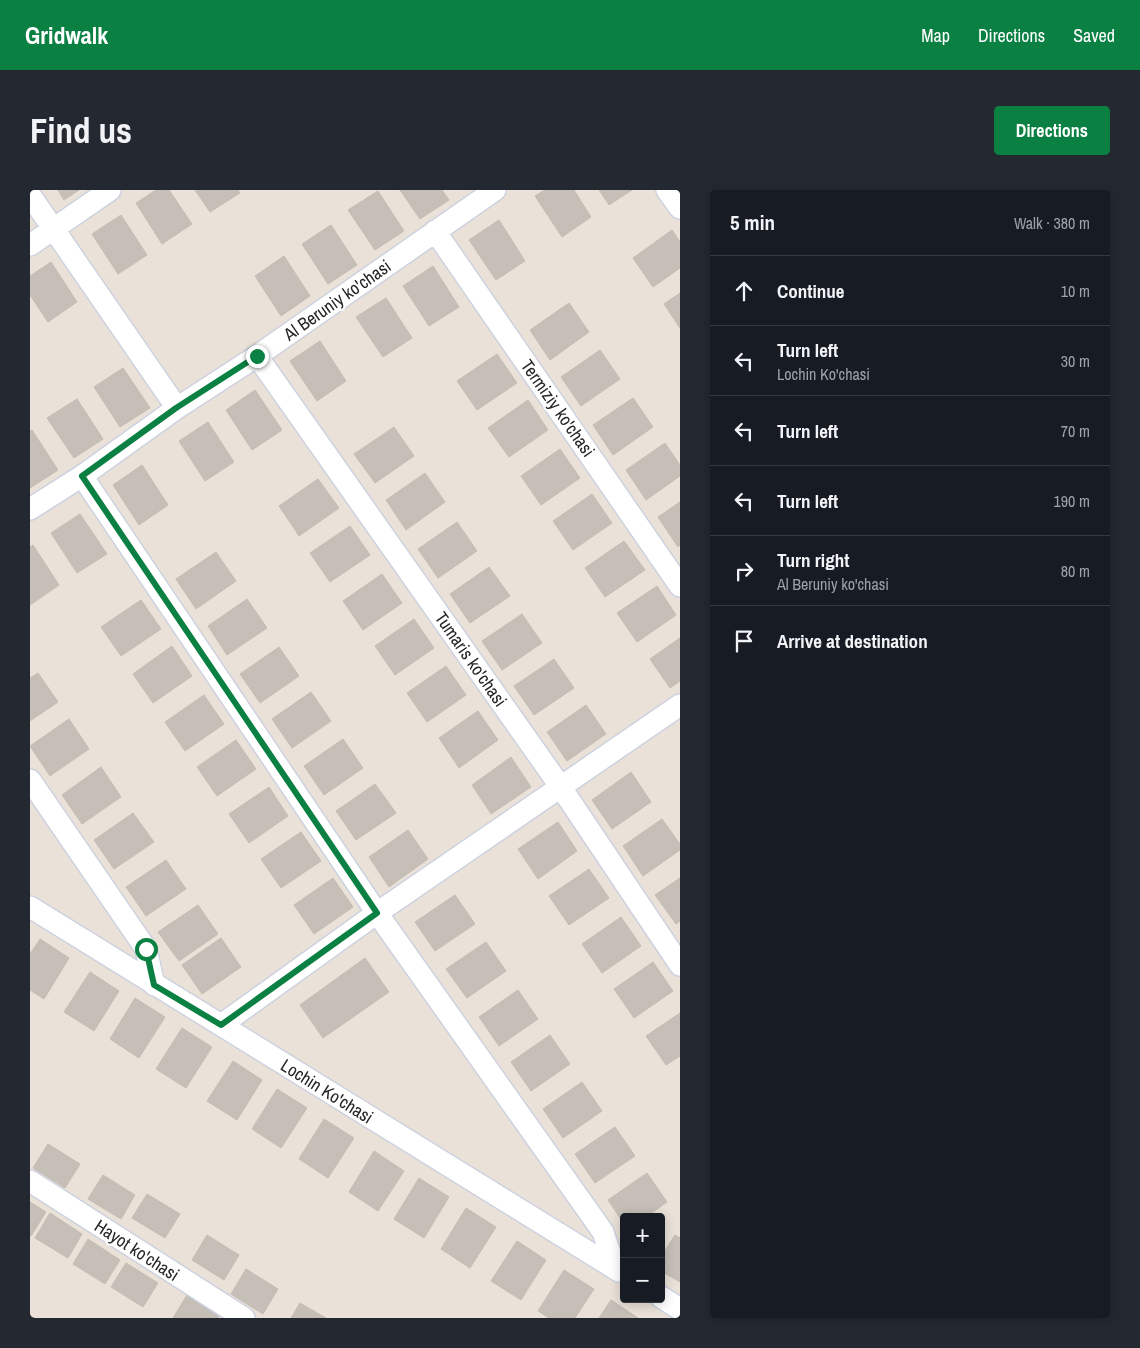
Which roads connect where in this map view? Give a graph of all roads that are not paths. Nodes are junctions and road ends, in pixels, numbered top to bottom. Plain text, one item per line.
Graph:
1 (110, 190) edge
2 (495, 190) edge
3 (667, 190) edge
4 (30, 195) edge
5 (680, 208) edge
6 (53, 229) junction
7 (435, 230) junction
8 (30, 245) edge
9 (257, 356) junction
10 (176, 408) junction
11 (82, 476) junction
12 (30, 510) edge
13 (680, 586) edge
14 (680, 705) edge
15 (30, 780) edge
16 (560, 786) junction
17 (30, 907) edge
18 (377, 913) junction
19 (680, 965) edge
20 (154, 985) junction
21 (221, 1025) junction
22 (30, 1181) edge
23 (620, 1271) edge
24 (665, 1300) edge
25 (680, 1309) edge
26 (244, 1318) edge

1 - 6 street
2 - 7 street, Al Beruniy ko'chasi
3 - 5 street
4 - 6 street
6 - 8 street
6 - 10 street
7 - 9 street, Al Beruniy ko'chasi
7 - 13 street, Termiziy ko'chasi
9 - 10 street, Al Beruniy ko'chasi
9 - 16 street, Tumaris ko'chasi
10 - 11 street, Al Beruniy ko'chasi
11 - 12 street, Al Beruniy ko'chasi
11 - 18 street
14 - 16 street
15 - 20 street
16 - 18 street
16 - 19 street, Tumaris ko'chasi
17 - 20 street, Lochin Ko'chasi
18 - 21 street
18 - 23 street
20 - 21 street, Lochin Ko'chasi
21 - 23 street, Lochin Ko'chasi
22 - 26 street, Hayot ko'chasi
24 - 25 street

